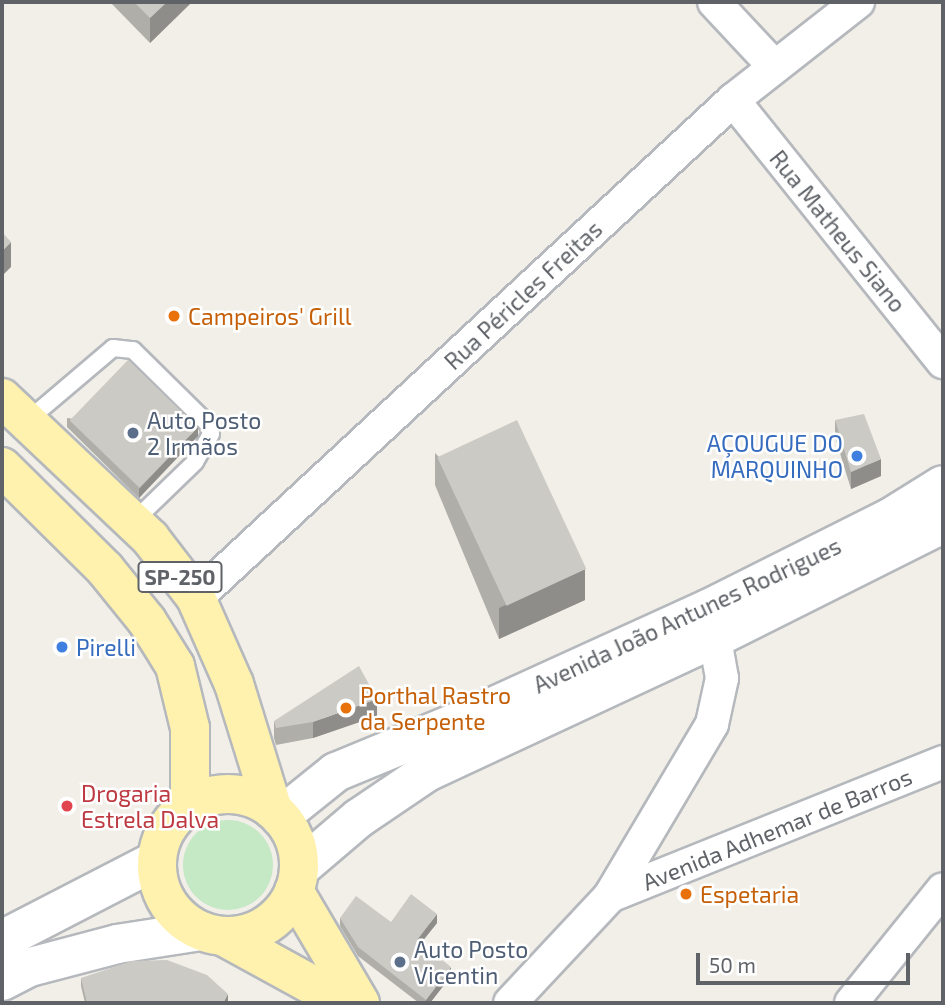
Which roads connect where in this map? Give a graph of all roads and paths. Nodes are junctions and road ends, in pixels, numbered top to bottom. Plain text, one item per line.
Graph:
1 (714, 2) edge
2 (859, 2) edge
3 (773, 65) junction
4 (733, 100) junction
5 (943, 362) edge
6 (14, 410) edge
7 (2, 467) edge
8 (943, 485) edge
9 (133, 522) junction
10 (943, 524) edge
11 (196, 598) junction
12 (713, 623) junction
13 (943, 762) edge
14 (190, 805) junction
15 (277, 813) junction
16 (157, 860) junction
17 (296, 880) junction
18 (943, 889) edge
19 (610, 896) junction
20 (212, 933) junction
21 (2, 940) edge
22 (2, 981) edge
23 (345, 1003) edge
24 (360, 1003) edge
25 (510, 1003) edge
26 (851, 1003) edge

1 - 3 street
2 - 3 street, Rua Péricles Freitas
3 - 4 street, Rua Péricles Freitas
4 - 5 street, Rua Matheus Siano
4 - 11 street, Rua Péricles Freitas
6 - 9 main road, SP-250
6 - 9 lane
7 - 14 main road, SP-250
8 - 12 street, Avenida João Antunes Rodrigues
9 - 11 main road, SP-250
10 - 12 street, Avenida João Antunes Rodrigues
11 - 15 main road, SP-250
12 - 15 street, Avenida João Antunes Rodrigues
12 - 17 street, Avenida João Antunes Rodrigues
12 - 19 street
13 - 19 street, Avenida Adhemar de Barros
14 - 15 main road
14 - 16 main road
15 - 17 main road, SP-250
16 - 20 main road
16 - 21 street
17 - 20 main road
17 - 24 main road, SP-250
18 - 26 street
19 - 25 street
20 - 22 street
20 - 23 main road

